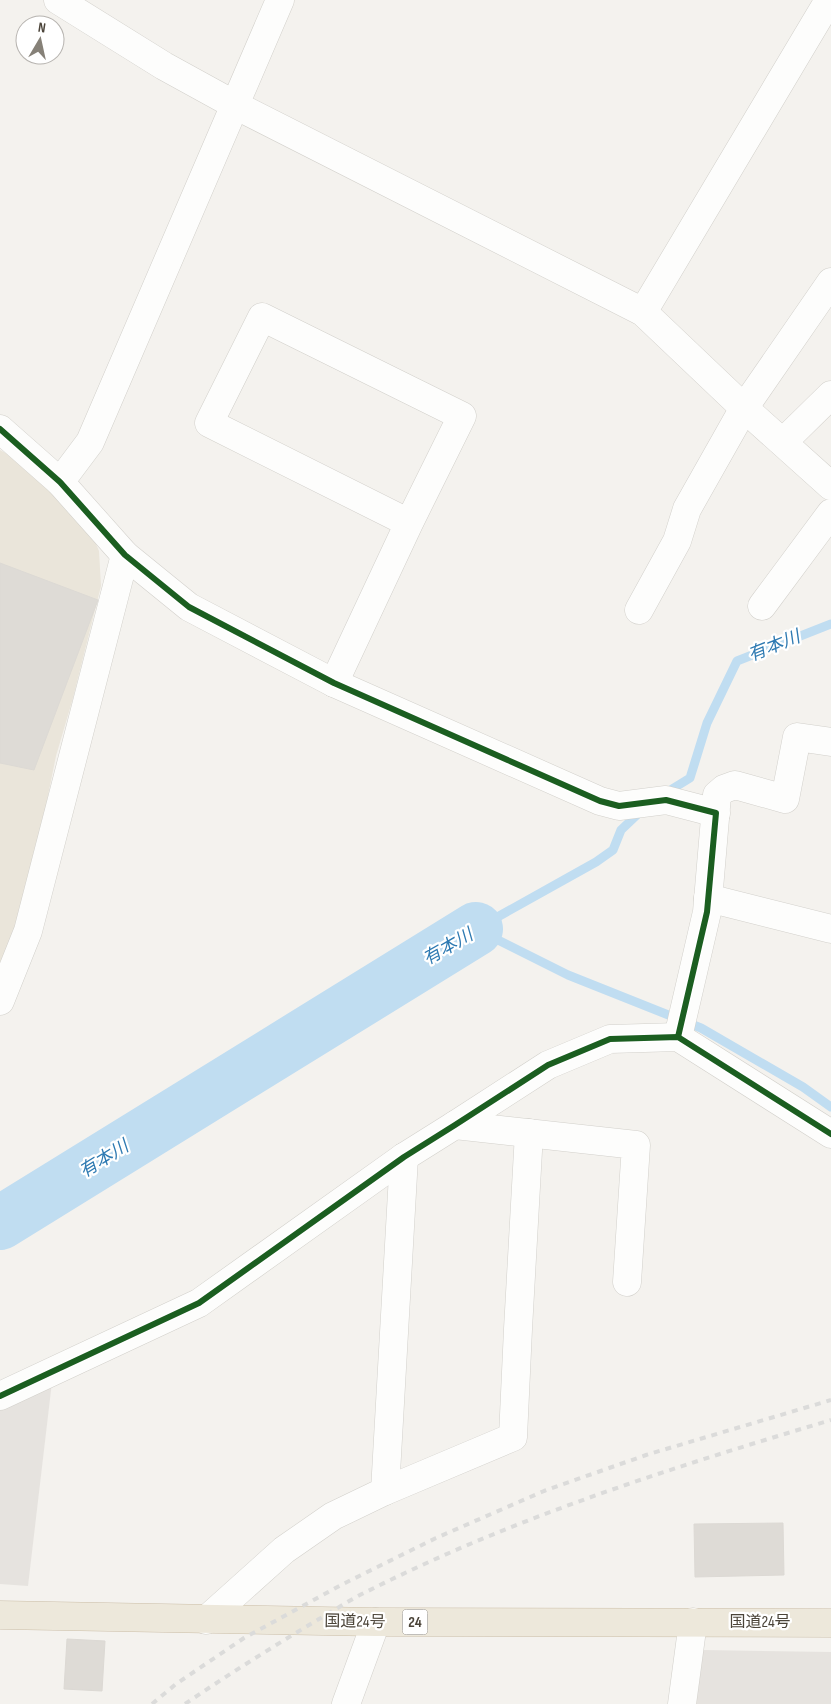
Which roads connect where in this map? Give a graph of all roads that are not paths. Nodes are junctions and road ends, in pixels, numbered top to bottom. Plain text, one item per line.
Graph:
1 (58, 0) edge
2 (280, 0) edge
3 (829, 0) edge
4 (235, 105) junction
5 (831, 282) edge
6 (643, 312) junction
7 (831, 395) edge
8 (744, 408) junction
9 (0, 429) edge
10 (783, 442) junction
11 (60, 482) junction
12 (831, 486) edge
13 (831, 513) edge
14 (409, 523) junction
15 (125, 555) junction
16 (762, 606) dead end
17 (639, 610) dead end
18 (334, 683) junction
19 (831, 742) edge
20 (716, 813) junction
21 (708, 898) junction
22 (831, 929) edge
23 (0, 1001) edge
24 (678, 1037) junction
25 (455, 1125) junction
26 (529, 1133) junction
27 (831, 1134) edge
28 (404, 1157) junction
29 (627, 1282) dead end
30 (0, 1396) edge
31 (386, 1491) junction
32 (0, 1615) edge
33 (206, 1620) junction
34 (376, 1622) junction
35 (693, 1622) junction
36 (831, 1623) edge
37 (346, 1704) edge
38 (682, 1704) edge

1 - 4 street
2 - 4 street
3 - 6 street
4 - 6 street
4 - 11 street
5 - 8 street
6 - 8 street
7 - 10 street
8 - 10 street
8 - 17 street
9 - 11 street
10 - 12 street
11 - 15 street
13 - 16 street
14 - 14 street
14 - 18 street
15 - 18 street
15 - 23 street
18 - 20 street
19 - 20 street
20 - 21 street
21 - 22 street
21 - 24 street
24 - 25 street
24 - 27 street
25 - 26 street
25 - 28 street
26 - 29 street
26 - 31 street
28 - 30 street
28 - 31 street
31 - 33 street
32 - 33 highway, 国道24号 / 24
33 - 34 highway, 国道24号 / 24
34 - 35 highway, 国道24号 / 24
34 - 37 street
35 - 36 highway, 国道24号 / 24
35 - 38 street

